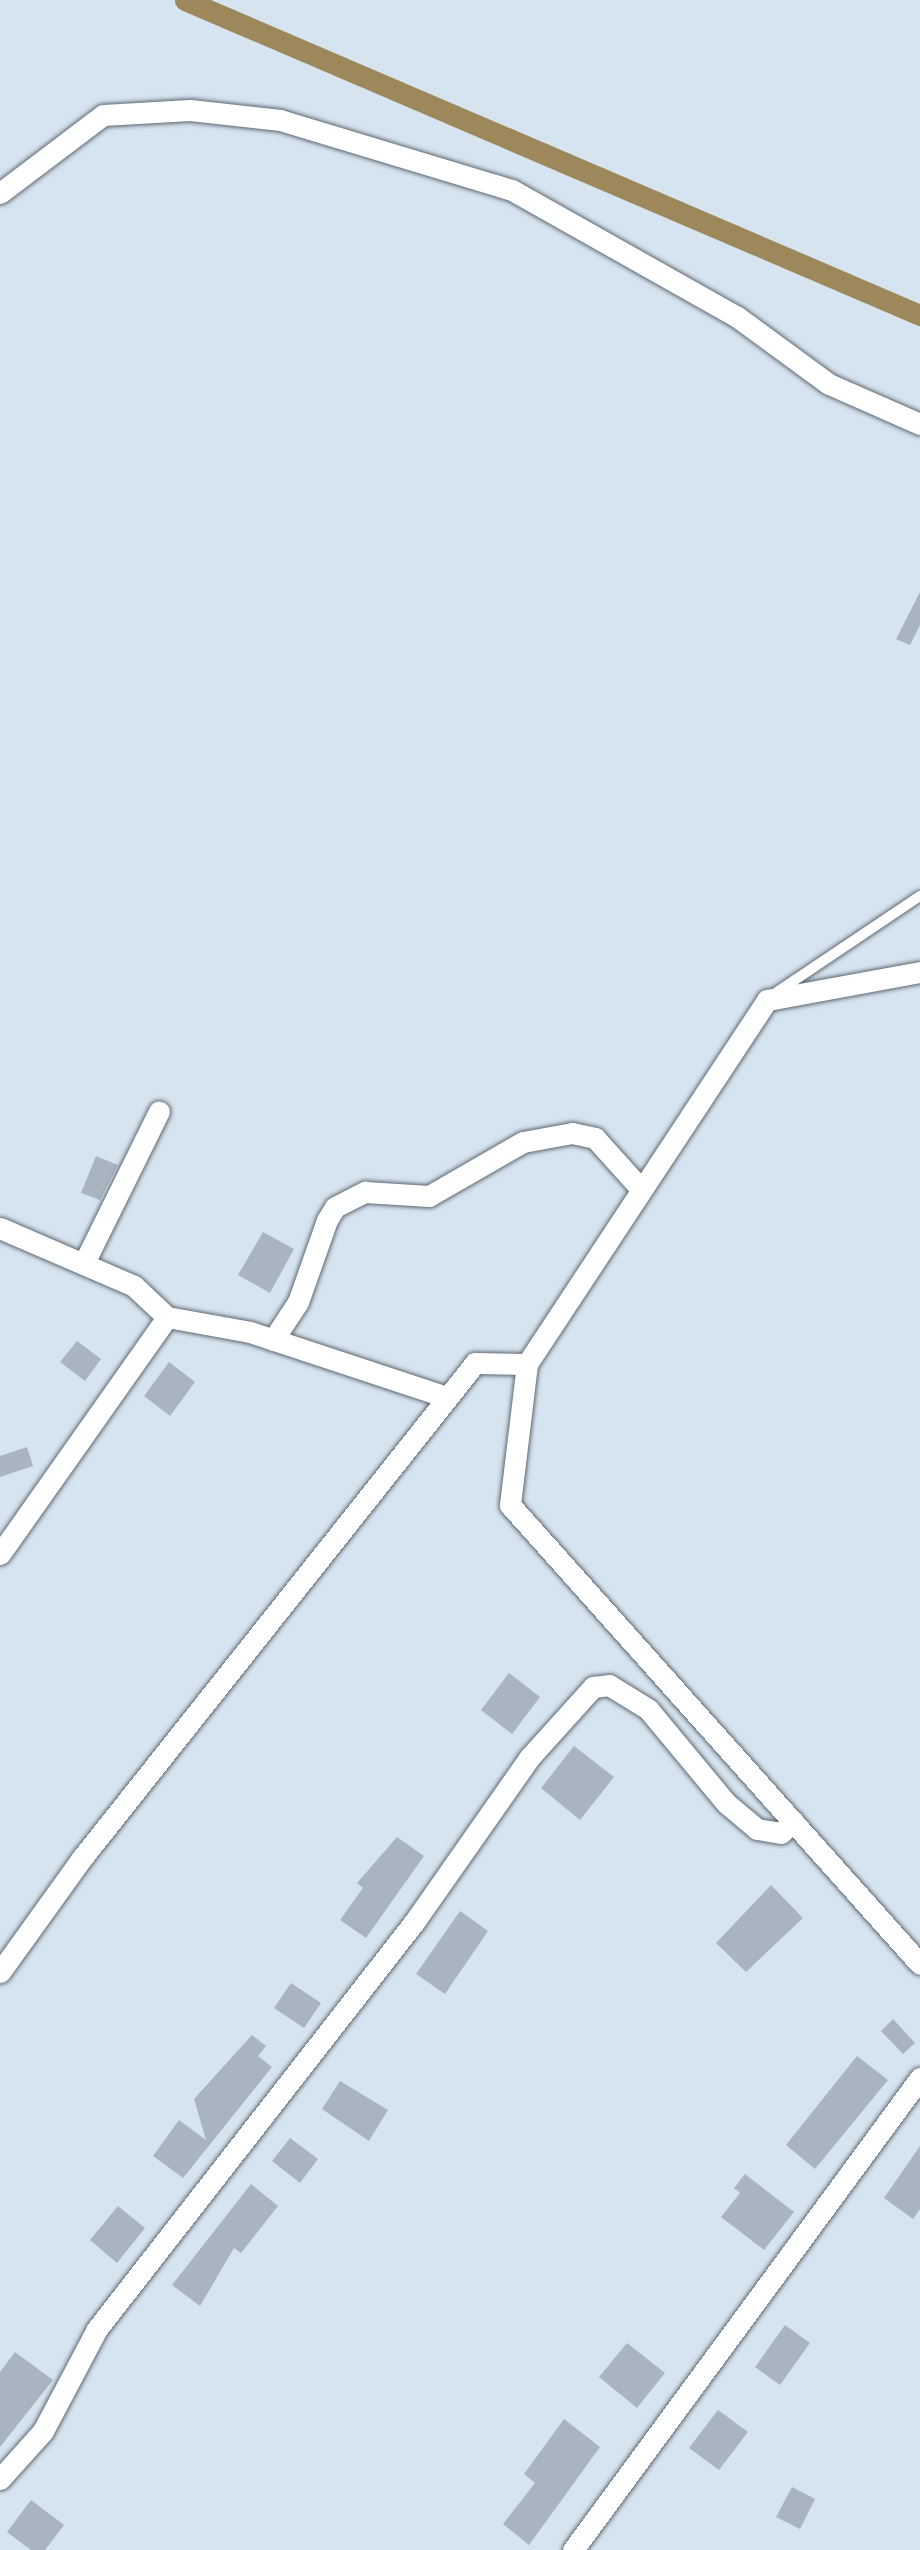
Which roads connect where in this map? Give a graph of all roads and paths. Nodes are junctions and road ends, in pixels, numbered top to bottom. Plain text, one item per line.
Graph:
1 (0, 193) edge
2 (920, 424) edge
3 (920, 896) edge
4 (920, 972) edge
5 (767, 1000) junction
6 (159, 1111) dead end
7 (640, 1188) junction
8 (0, 1228) edge
9 (84, 1263) junction
10 (167, 1317) junction
11 (273, 1340) junction
12 (527, 1364) junction
13 (447, 1397) junction
14 (0, 1554) edge
15 (793, 1821) junction
16 (920, 1964) edge
17 (0, 1972) edge
18 (920, 2078) edge
19 (0, 2479) edge
20 (573, 2550) edge

1 - 2 street
3 - 5 lane
4 - 5 street
5 - 7 street
6 - 9 street
7 - 11 street
7 - 12 street
8 - 9 street
9 - 10 street
10 - 11 street
10 - 14 street
11 - 13 street
12 - 13 street
12 - 15 street
13 - 17 street
15 - 16 street
15 - 19 street
18 - 20 street

